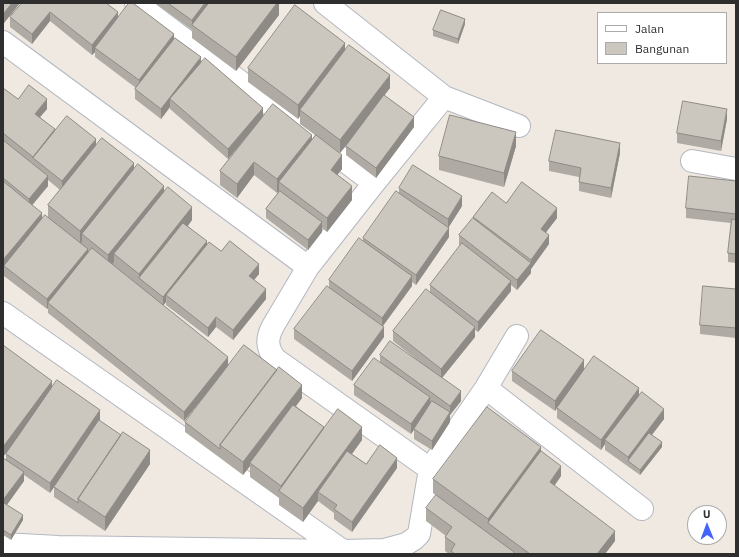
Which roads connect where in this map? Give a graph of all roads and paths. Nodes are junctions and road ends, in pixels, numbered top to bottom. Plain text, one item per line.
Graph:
1 (136, 3) edge
2 (325, 3) edge
3 (3, 42) edge
4 (444, 97) junction
5 (519, 126) dead end
6 (692, 161) dead end
7 (736, 169) edge
8 (374, 183) junction
9 (308, 267) junction
10 (3, 313) edge
11 (517, 336) dead end
12 (486, 388) junction
13 (430, 469) junction
14 (642, 509) dead end
15 (3, 544) edge
16 (343, 551) junction

1 - 8 street
2 - 4 street
3 - 9 street
4 - 5 street
4 - 8 street
6 - 7 street
8 - 9 street
9 - 13 street
10 - 16 street
11 - 12 street
12 - 13 street
12 - 14 street
13 - 16 street
15 - 16 street

